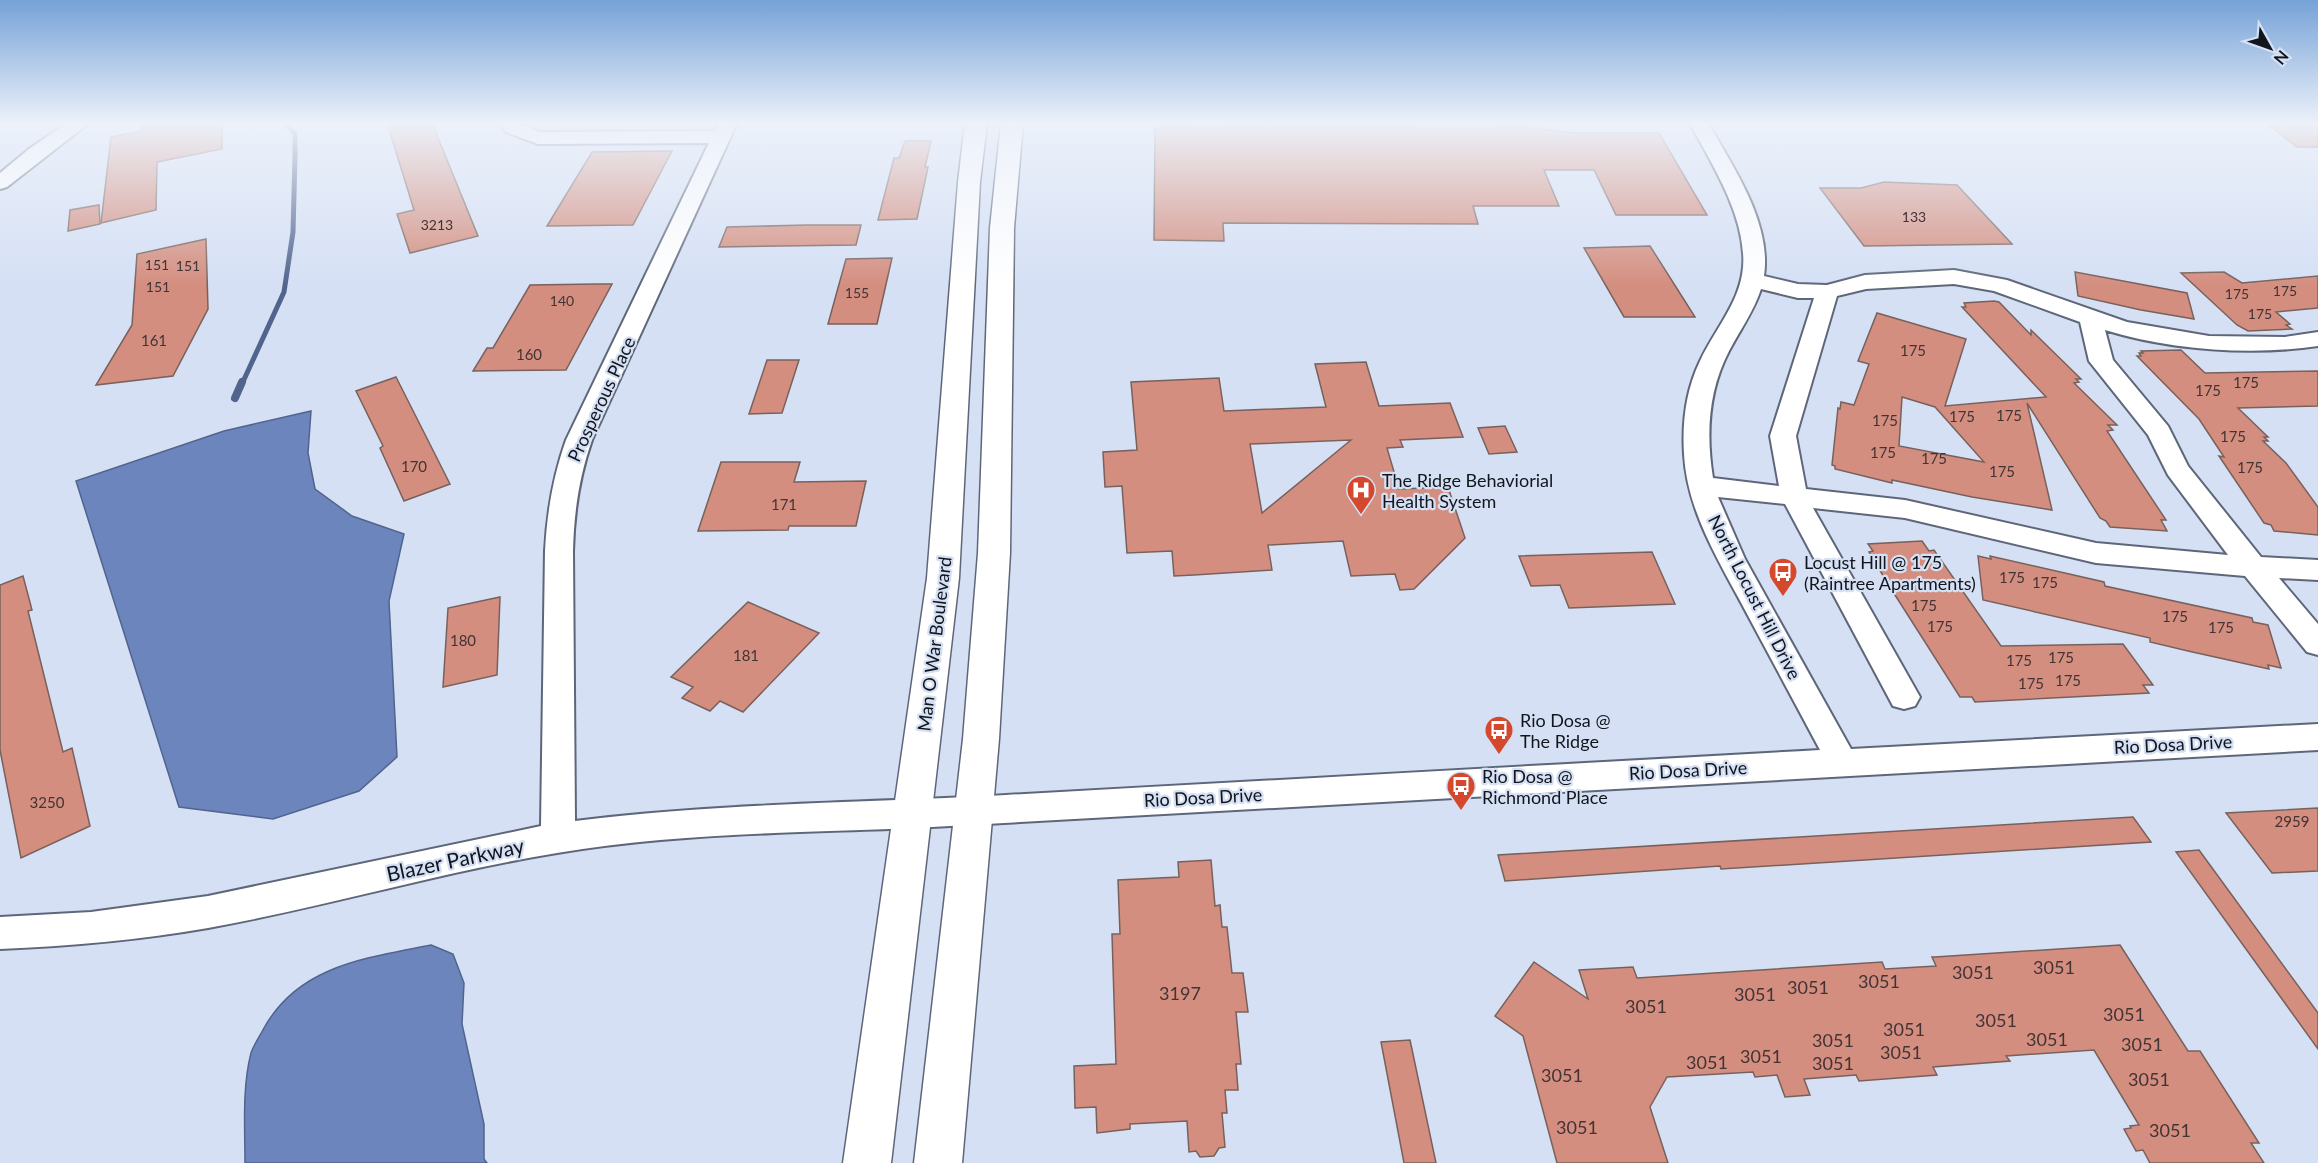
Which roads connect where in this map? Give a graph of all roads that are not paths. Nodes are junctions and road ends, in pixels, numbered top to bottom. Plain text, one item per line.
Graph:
1 (702, 177) edge
2 (970, 177) edge
3 (1007, 177) edge
4 (1728, 177) edge
5 (1753, 280) junction
6 (1827, 292) junction
7 (2091, 318) junction
8 (2318, 339) edge
9 (1702, 486) junction
10 (1794, 497) junction
11 (2253, 567) junction
12 (2318, 570) edge
13 (2318, 644) edge
14 (1904, 696) dead end
15 (2318, 737) edge
16 (1842, 762) junction
17 (974, 810) junction
18 (914, 814) junction
19 (558, 838) junction
20 (0, 933) edge
21 (867, 1163) edge
22 (938, 1163) edge

1 - 19 street, Prosperous Place
2 - 18 main road, Man O War Boulevard
3 - 17 main road
4 - 5 street, North Locust Hill Drive
5 - 6 street
5 - 9 street, North Locust Hill Drive
6 - 7 street
6 - 10 street
7 - 8 street
7 - 11 street
9 - 10 street
9 - 16 street, North Locust Hill Drive
10 - 11 street
10 - 14 street
11 - 12 street
11 - 13 street
15 - 16 street, Rio Dosa Drive
16 - 17 street, Rio Dosa Drive
17 - 18 street, Rio Dosa Drive
17 - 22 main road
18 - 19 street, Blazer Parkway
18 - 21 main road, Man O War Boulevard
19 - 20 street, Blazer Parkway

